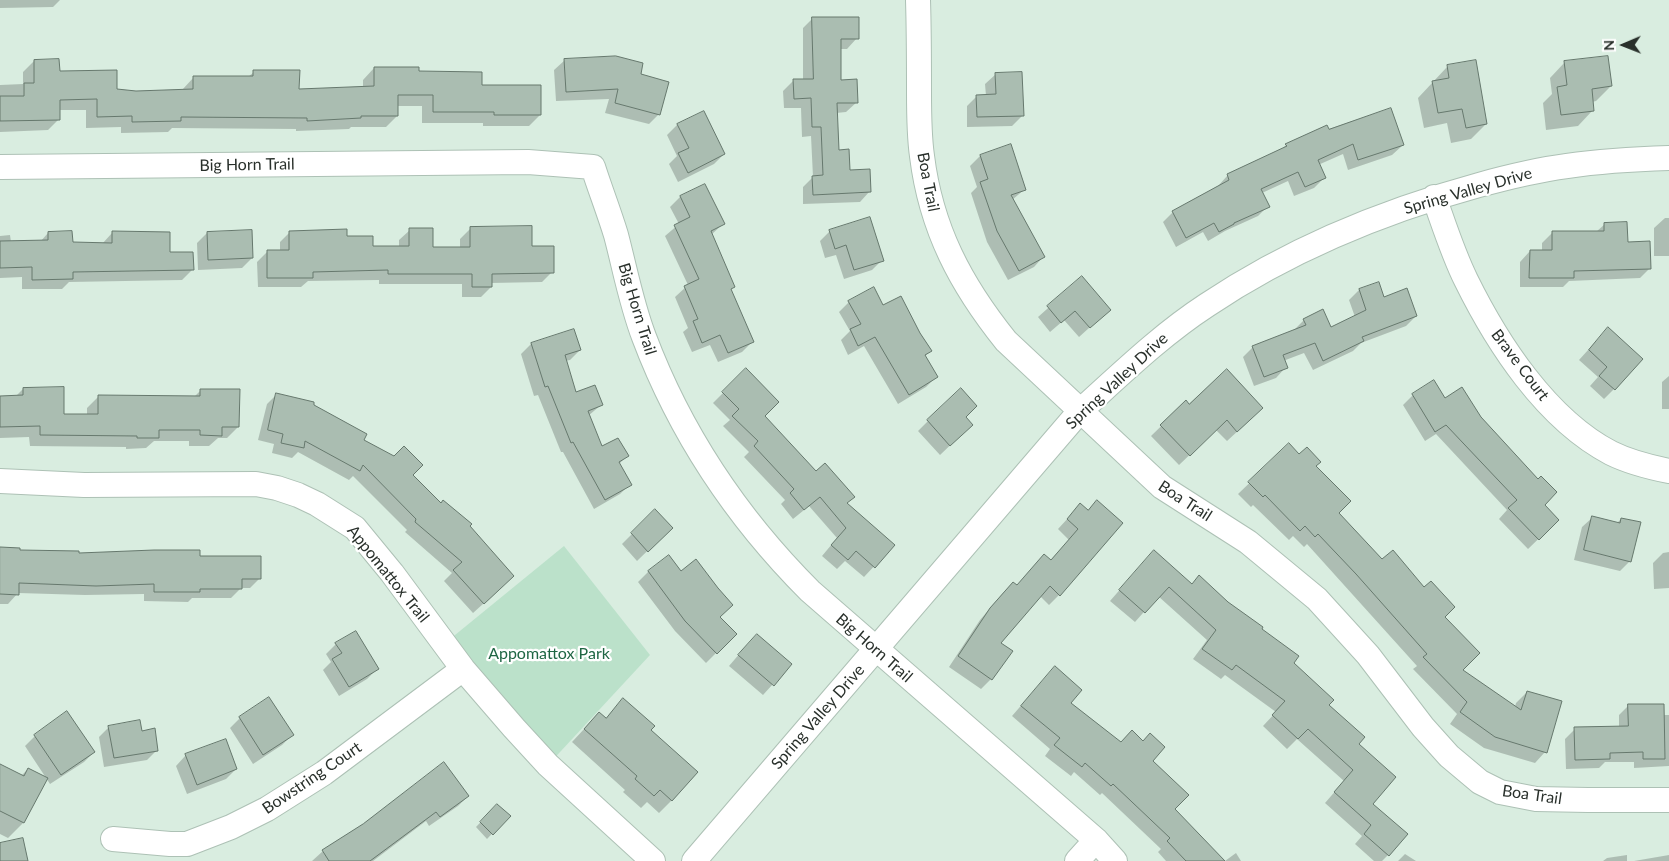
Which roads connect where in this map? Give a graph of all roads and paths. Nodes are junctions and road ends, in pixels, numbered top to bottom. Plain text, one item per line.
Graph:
1 (918, 0) edge
2 (1669, 158) edge
3 (0, 167) edge
4 (1434, 198) junction
5 (1080, 411) junction
6 (1669, 471) edge
7 (0, 481) edge
8 (876, 649) junction
9 (463, 669) junction
10 (1669, 800) edge
11 (113, 839) dead end
12 (1096, 840) junction
13 (653, 861) edge
14 (694, 861) edge
15 (1078, 861) edge
16 (1115, 861) edge

1 - 5 street, Boa Trail
2 - 4 street, Spring Valley Drive
3 - 8 street, Big Horn Trail
4 - 5 street, Spring Valley Drive
4 - 6 street, Brave Court
5 - 8 street, Spring Valley Drive
5 - 10 street, Boa Trail
7 - 9 street, Appomattox Trail
8 - 12 street, Big Horn Trail
8 - 14 street, Spring Valley Drive
9 - 11 street, Bowstring Court
9 - 13 street, Appomattox Trail
12 - 15 street
12 - 16 street, Big Horn Trail

